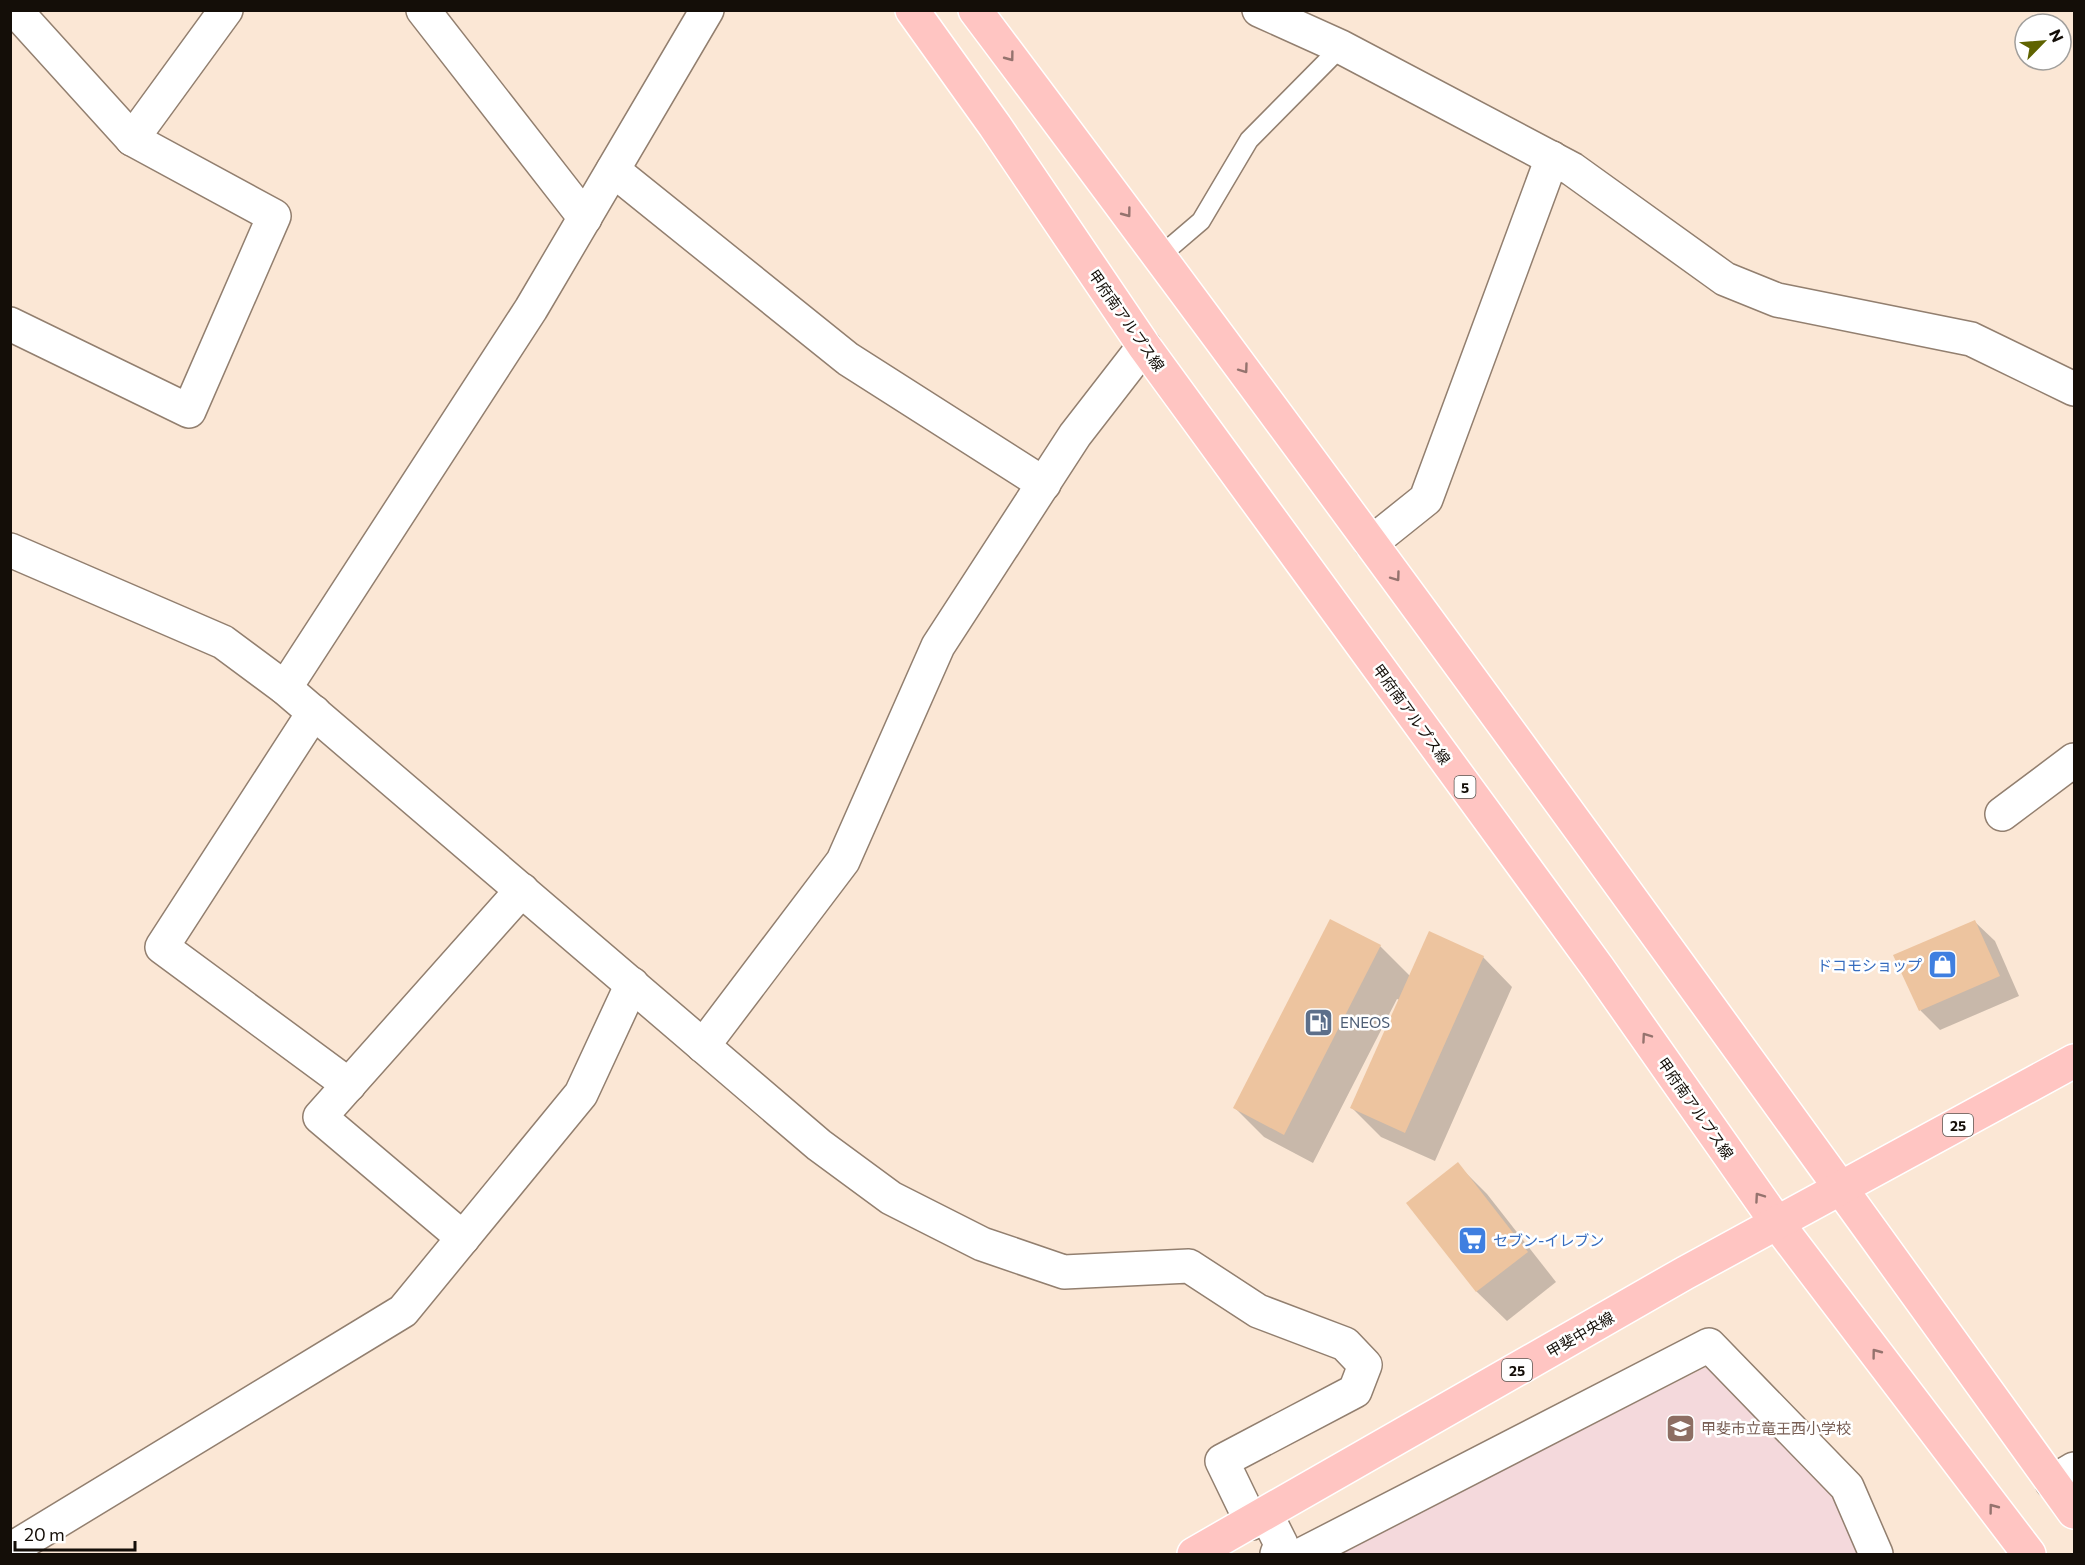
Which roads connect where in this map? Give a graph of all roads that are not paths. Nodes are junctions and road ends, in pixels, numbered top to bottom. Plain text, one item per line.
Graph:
1 (15, 10) edge
2 (226, 10) edge
3 (423, 10) edge
4 (706, 10) edge
5 (912, 10) edge
6 (975, 10) edge
7 (1259, 10) edge
8 (1341, 47) junction
9 (132, 139) junction
10 (1552, 158) junction
11 (613, 170) junction
12 (585, 218) junction
13 (1160, 256) junction
14 (10, 324) edge
15 (1144, 346) junction
16 (2074, 388) edge
17 (1044, 484) junction
18 (1371, 543) junction
19 (10, 550) edge
20 (285, 688) junction
21 (314, 712) junction
22 (2074, 760) edge
23 (2002, 814) dead end
24 (522, 890) junction
25 (632, 984) junction
26 (703, 1046) junction
27 (2074, 1061) edge
28 (349, 1085) junction
29 (1842, 1189) junction
30 (1777, 1223) junction
31 (463, 1238) junction
32 (2063, 1475) edge
33 (2074, 1512) edge
34 (1259, 1519) junction
35 (10, 1550) edge
36 (1194, 1554) edge
37 (1277, 1554) edge
38 (1303, 1554) edge
39 (1876, 1554) edge
40 (2029, 1554) edge

1 - 9 street
2 - 9 street
3 - 12 street
4 - 11 street
5 - 15 main road, 甲府南アルプス線 / 5
6 -> 13 main road
7 - 8 street
8 - 10 street
8 - 13 lane
9 - 14 street
10 - 16 street
10 - 18 street
11 - 12 street
11 - 17 street
12 - 20 street
13 -> 18 main road
15 - 17 street
30 -> 15 main road, 甲府南アルプス線 / 5
17 - 26 street
18 -> 29 main road
19 - 20 street
20 - 21 street
21 - 24 street
21 - 28 street
22 - 23 street
24 - 25 street
24 - 28 street
25 - 26 street
25 - 31 street
26 - 34 street
27 - 29 main road, 25
28 - 31 street
29 - 30 main road, 甲斐中央線 / 25
29 - 32 main road
30 - 34 main road, 甲斐中央線 / 25
40 -> 30 main road, 甲府南アルプス線 / 5
31 - 35 street
32 - 33 main road
34 - 36 main road, 甲斐中央線 / 25
34 - 37 street
38 - 39 street

